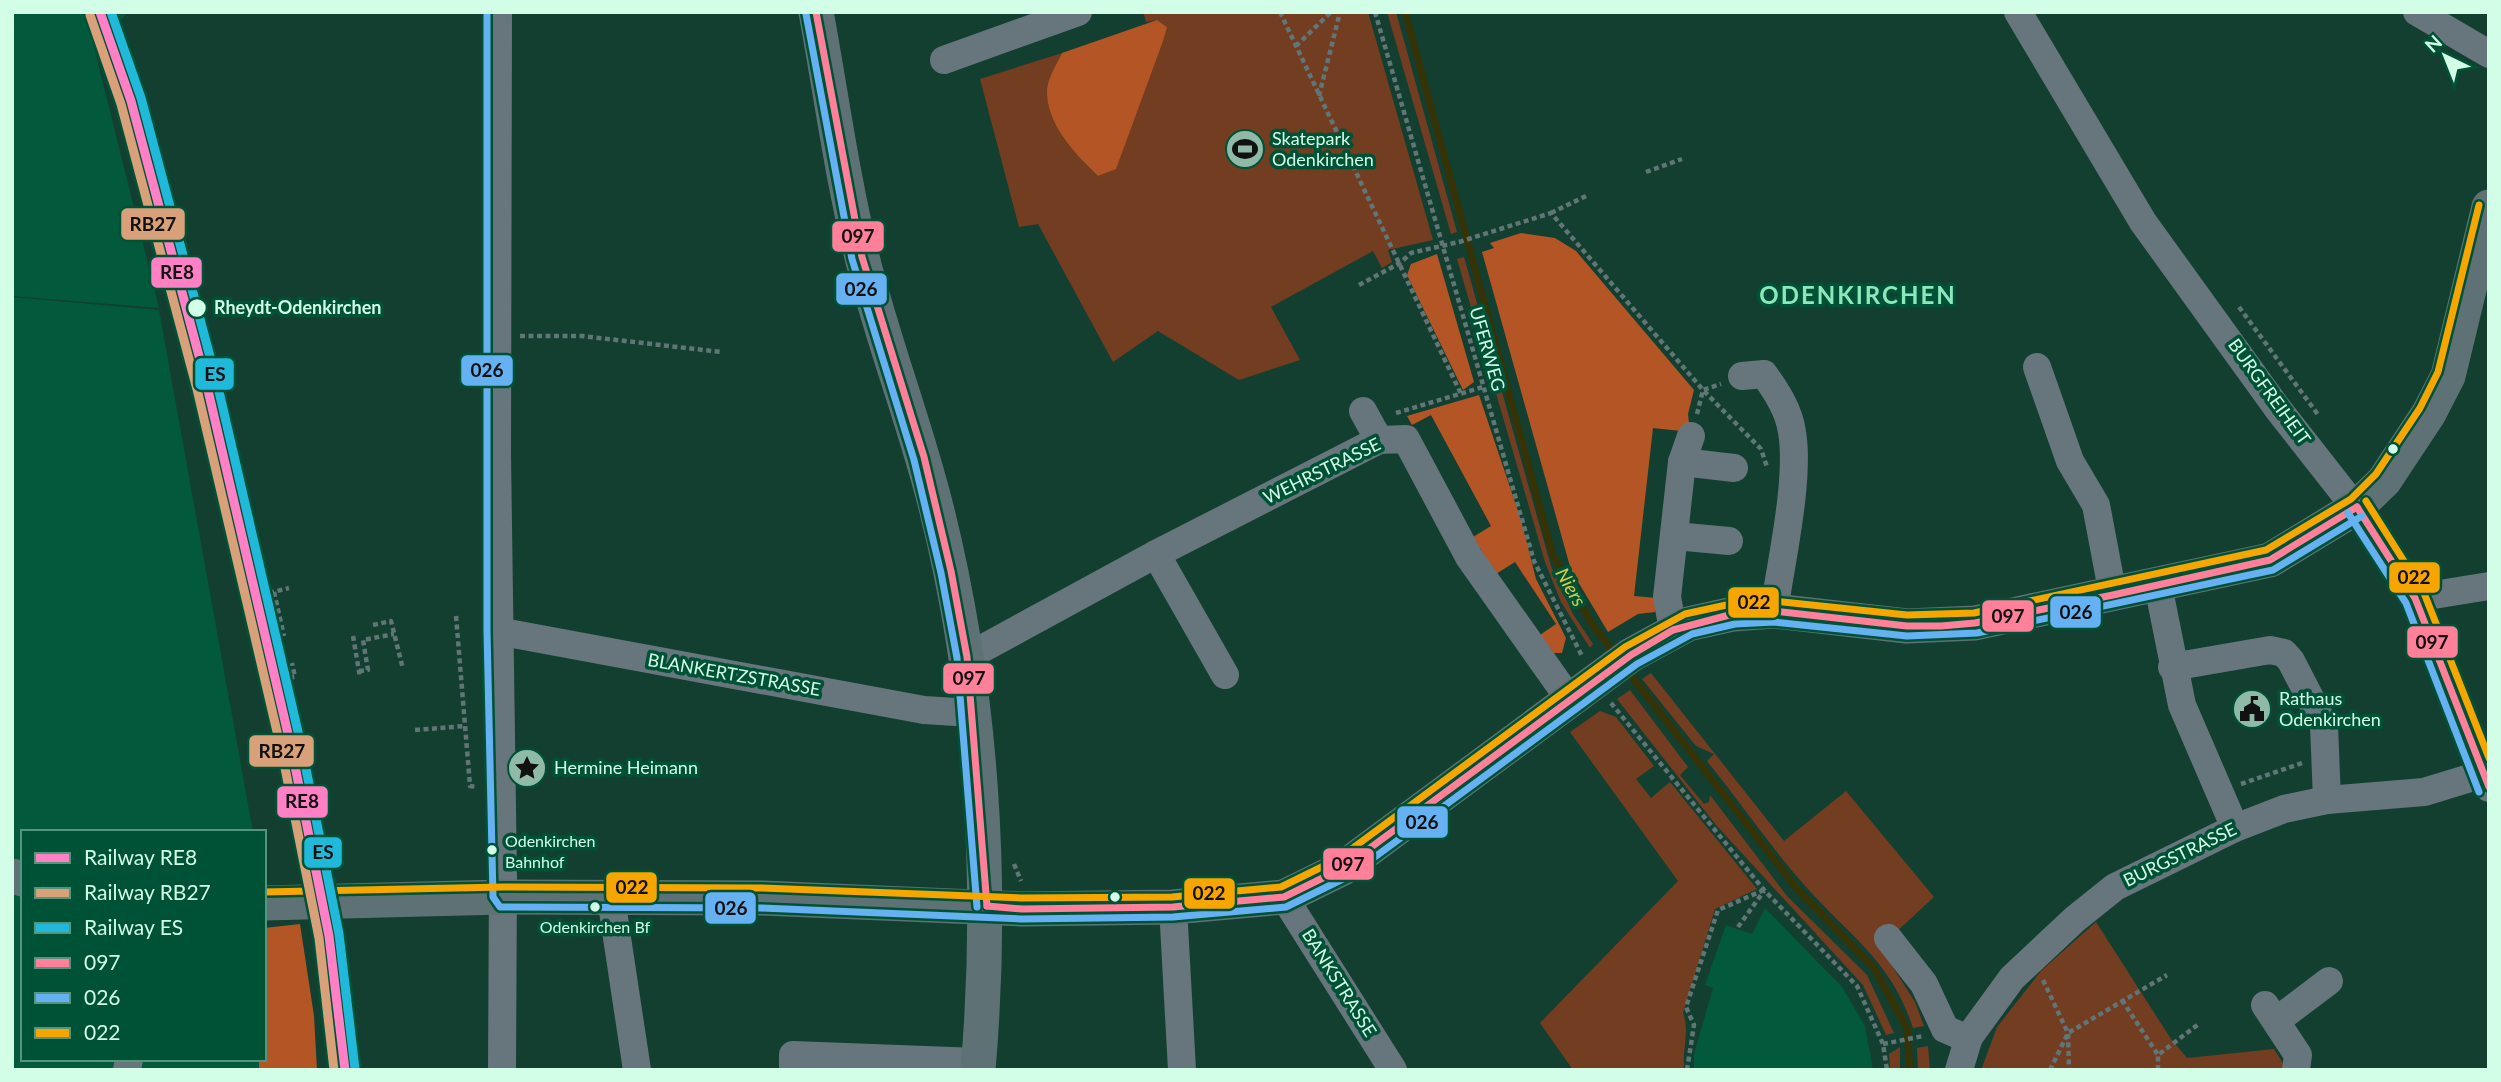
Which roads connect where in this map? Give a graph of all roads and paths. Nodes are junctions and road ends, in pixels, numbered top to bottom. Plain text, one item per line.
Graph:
1 (498, 12) edge
2 (816, 12) edge
3 (1079, 12) edge
4 (1280, 12) edge
5 (1331, 12) edge
6 (1340, 12) edge
7 (1375, 12) edge
8 (2018, 12) edge
9 (2417, 12) edge
10 (1296, 46) junction
11 (2489, 54) edge
12 (943, 60) dead end
13 (1319, 97) junction
14 (1682, 159) dead end
15 (1646, 172) dead end
16 (1586, 197) dead end
17 (2489, 207) edge
18 (1551, 213) junction
19 (1442, 246) junction
20 (1400, 264) junction
21 (1359, 285) dead end
22 (2479, 287) edge
23 (2232, 298) dead end
24 (498, 336) junction
25 (722, 352) dead end
26 (2037, 367) dead end
27 (1742, 376) joint
28 (1483, 387) junction
29 (1703, 390) junction
30 (1461, 394) junction
31 (1370, 425) junction
32 (2328, 427) dead end
33 (1687, 449) junction
34 (1734, 468) dead end
35 (1769, 477) dead end
36 (2357, 507) junction
37 (1675, 536) junction
38 (1729, 541) dead end
39 (1156, 554) junction
40 (2158, 585) junction
41 (2489, 586) edge
42 (289, 588) dead end
43 (274, 592) junction
44 (261, 595) dead end
45 (2113, 595) junction
46 (2415, 598) junction
47 (1774, 611) junction
48 (456, 616) dead end
49 (373, 625) dead end
50 (1674, 630) junction
51 (498, 631) junction
52 (394, 634) junction
53 (284, 636) dead end
54 (353, 636) dead end
55 (967, 657) junction
56 (292, 663) dead end
57 (2172, 667) junction
58 (403, 669) dead end
59 (1225, 675) dead end
60 (1601, 677) junction
61 (281, 679) dead end
62 (972, 713) junction
63 (465, 726) junction
64 (415, 730) dead end
65 (2326, 755) junction
66 (2486, 781) edge
67 (485, 788) dead end
68 (2220, 792) junction
69 (2328, 800) junction
70 (2235, 828) junction
71 (1764, 890) junction
72 (503, 897) junction
73 (1284, 897) junction
74 (611, 898) junction
75 (266, 903) edge
76 (986, 906) junction
77 (1173, 908) junction
78 (1738, 927) dead end
79 (1888, 938) dead end
80 (2032, 957) junction
81 (2167, 975) dead end
82 (2329, 981) dead end
83 (2122, 1000) junction
84 (2200, 1023) dead end
85 (2068, 1033) junction
86 (1919, 1037) dead end
87 (1968, 1039) junction
88 (1883, 1044) junction
89 (2158, 1055) junction
90 (978, 1066) edge
91 (502, 1070) edge
92 (637, 1070) edge
93 (793, 1070) edge
94 (1182, 1070) edge
95 (1393, 1070) edge
96 (1687, 1070) edge
97 (1886, 1070) edge
98 (1959, 1070) edge
99 (2050, 1070) edge
100 (2069, 1070) edge
101 (2158, 1070) edge
102 (2296, 1070) edge

1 - 24 street
2 - 55 main road
3 - 12 street
4 - 10 path
5 - 10 path
6 - 13 path
7 - 19 path, UFERWEG
8 - 36 street, BURGFREIHEIT
9 - 11 street
10 - 13 path
13 - 20 path
14 - 15 path
16 - 18 path
17 - 22 main road
18 - 19 path
18 - 29 path
19 - 20 path
19 - 28 path, UFERWEG
20 - 21 path
20 - 30 path
22 - 36 main road
23 - 32 path
24 - 25 path
24 - 51 street
26 - 45 street
27 - 29 path
27 - 47 street
28 - 30 path
28 - 60 path, UFERWEG
29 - 33 path
29 - 35 path
30 - 31 path
31 - 39 street, WEHRSTRASSE
31 - 60 street, WEHRSTRASSE
33 - 34 street
33 - 37 street
36 - 40 main road
36 - 46 street, BURGFREIHEIT
37 - 38 street
37 - 50 street
39 - 55 street, WEHRSTRASSE
39 - 59 street
40 - 45 main road
40 - 57 street
41 - 46 street
42 - 43 path
43 - 44 path
43 - 53 path
45 - 47 main road
46 - 66 street, BURGFREIHEIT
47 - 50 main road
48 - 63 path
49 - 52 path
50 - 60 main road
51 - 62 street, BLANKERTZSTRASSE
51 - 72 street
52 - 54 path
52 - 58 path
55 - 62 main road
56 - 61 path
57 - 65 street
57 - 68 street
60 - 71 path
60 - 73 main road
62 - 76 main road
63 - 64 path
63 - 67 path
65 - 68 path
65 - 69 street
66 - 69 street, BURGSTRASSE
68 - 70 street
69 - 70 street, BURGSTRASSE
70 - 80 street, BURGSTRASSE
71 - 78 path
71 - 88 path
71 - 96 path
72 - 74 main road
72 - 75 main road
72 - 91 street
73 - 77 main road
73 - 95 street, BANKSTRASSE
74 - 76 main road
74 - 92 street
76 - 77 main road
76 - 90 main road
77 - 94 street
79 - 87 street
80 - 85 path
80 - 87 street, BURGSTRASSE
81 - 83 path
82 - 102 street
83 - 85 path
83 - 89 path
84 - 89 path
85 - 99 path
85 - 100 path
86 - 88 path
87 - 98 street, BURGSTRASSE
88 - 97 path
89 - 101 path
90 - 93 street

